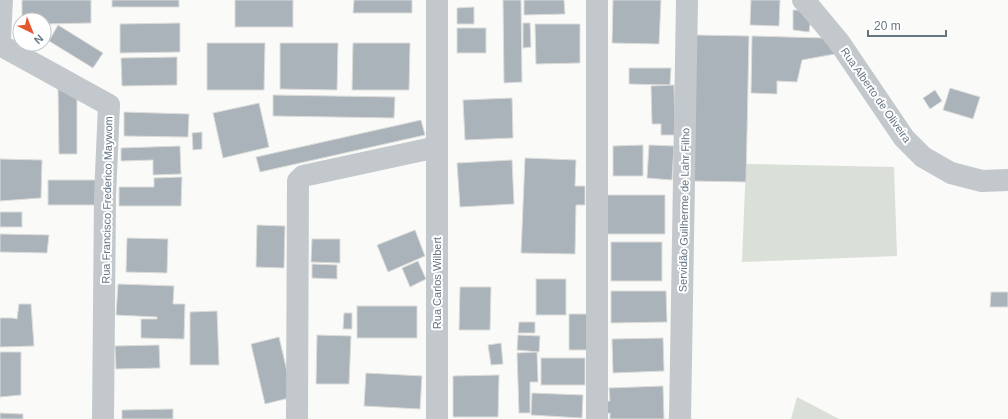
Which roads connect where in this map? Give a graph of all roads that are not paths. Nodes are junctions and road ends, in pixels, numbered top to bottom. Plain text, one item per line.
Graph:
1 (2, 0) edge
2 (437, 0) edge
3 (597, 0) edge
4 (687, 0) edge
5 (803, 0) edge
6 (0, 38) edge
7 (0, 45) edge
8 (437, 147) junction
9 (1008, 180) edge
10 (103, 419) edge
11 (297, 419) edge
12 (437, 419) edge
13 (597, 419) edge
14 (680, 419) edge

1 - 6 street
2 - 8 street, Rua Carlos Wilbert
3 - 13 street
4 - 14 street, Servidão Guilherme de Lahr Filho
5 - 9 street, Rua Alberto de Oliveira
7 - 10 street, Rua Francisco Frederico Maywom
8 - 11 street
8 - 12 street, Rua Carlos Wilbert

